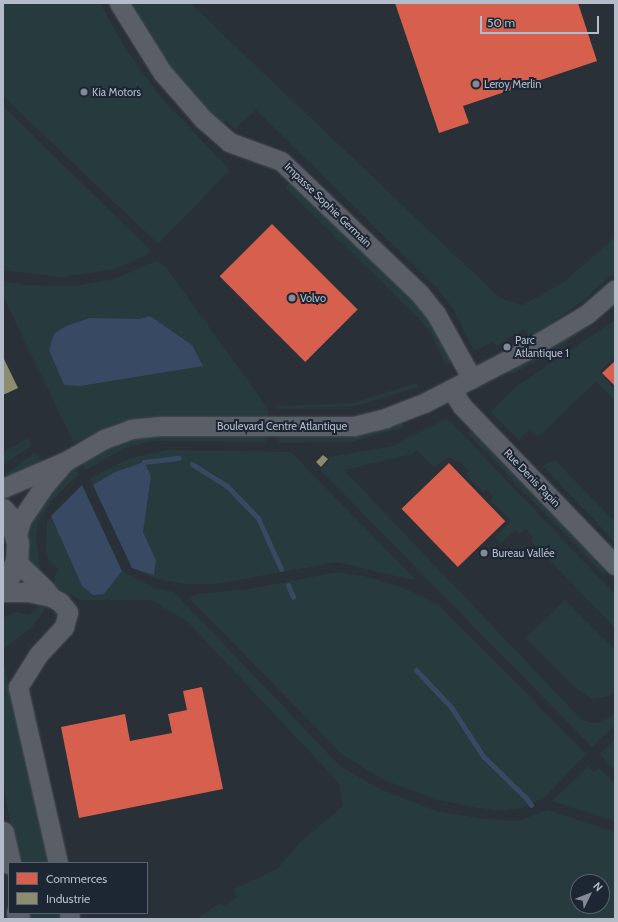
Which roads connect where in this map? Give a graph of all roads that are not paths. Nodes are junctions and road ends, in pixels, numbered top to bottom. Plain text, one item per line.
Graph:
1 (119, 3) edge
2 (615, 290) edge
3 (472, 379) junction
4 (451, 390) junction
5 (66, 461) junction
6 (3, 488) edge
7 (3, 510) edge
8 (17, 535) junction
9 (17, 562) junction
10 (615, 565) edge
11 (3, 588) edge
12 (3, 592) edge
13 (51, 597) junction
14 (3, 832) edge
15 (10, 862) edge
16 (58, 862) edge

1 - 3 street, Impasse Sophie Germain
2 - 3 street, Boulevard Centre Atlantique
3 - 4 street, Boulevard Centre Atlantique
4 - 5 street, Boulevard Centre Atlantique
4 - 10 street, Rue Denis Papin
5 - 6 street, Boulevard Centre Atlantique
5 - 8 street, Boulevard Centre Atlantique
7 - 8 street
8 - 9 street
9 - 11 street
9 - 13 street
12 - 13 street
13 - 16 street
14 - 15 street

